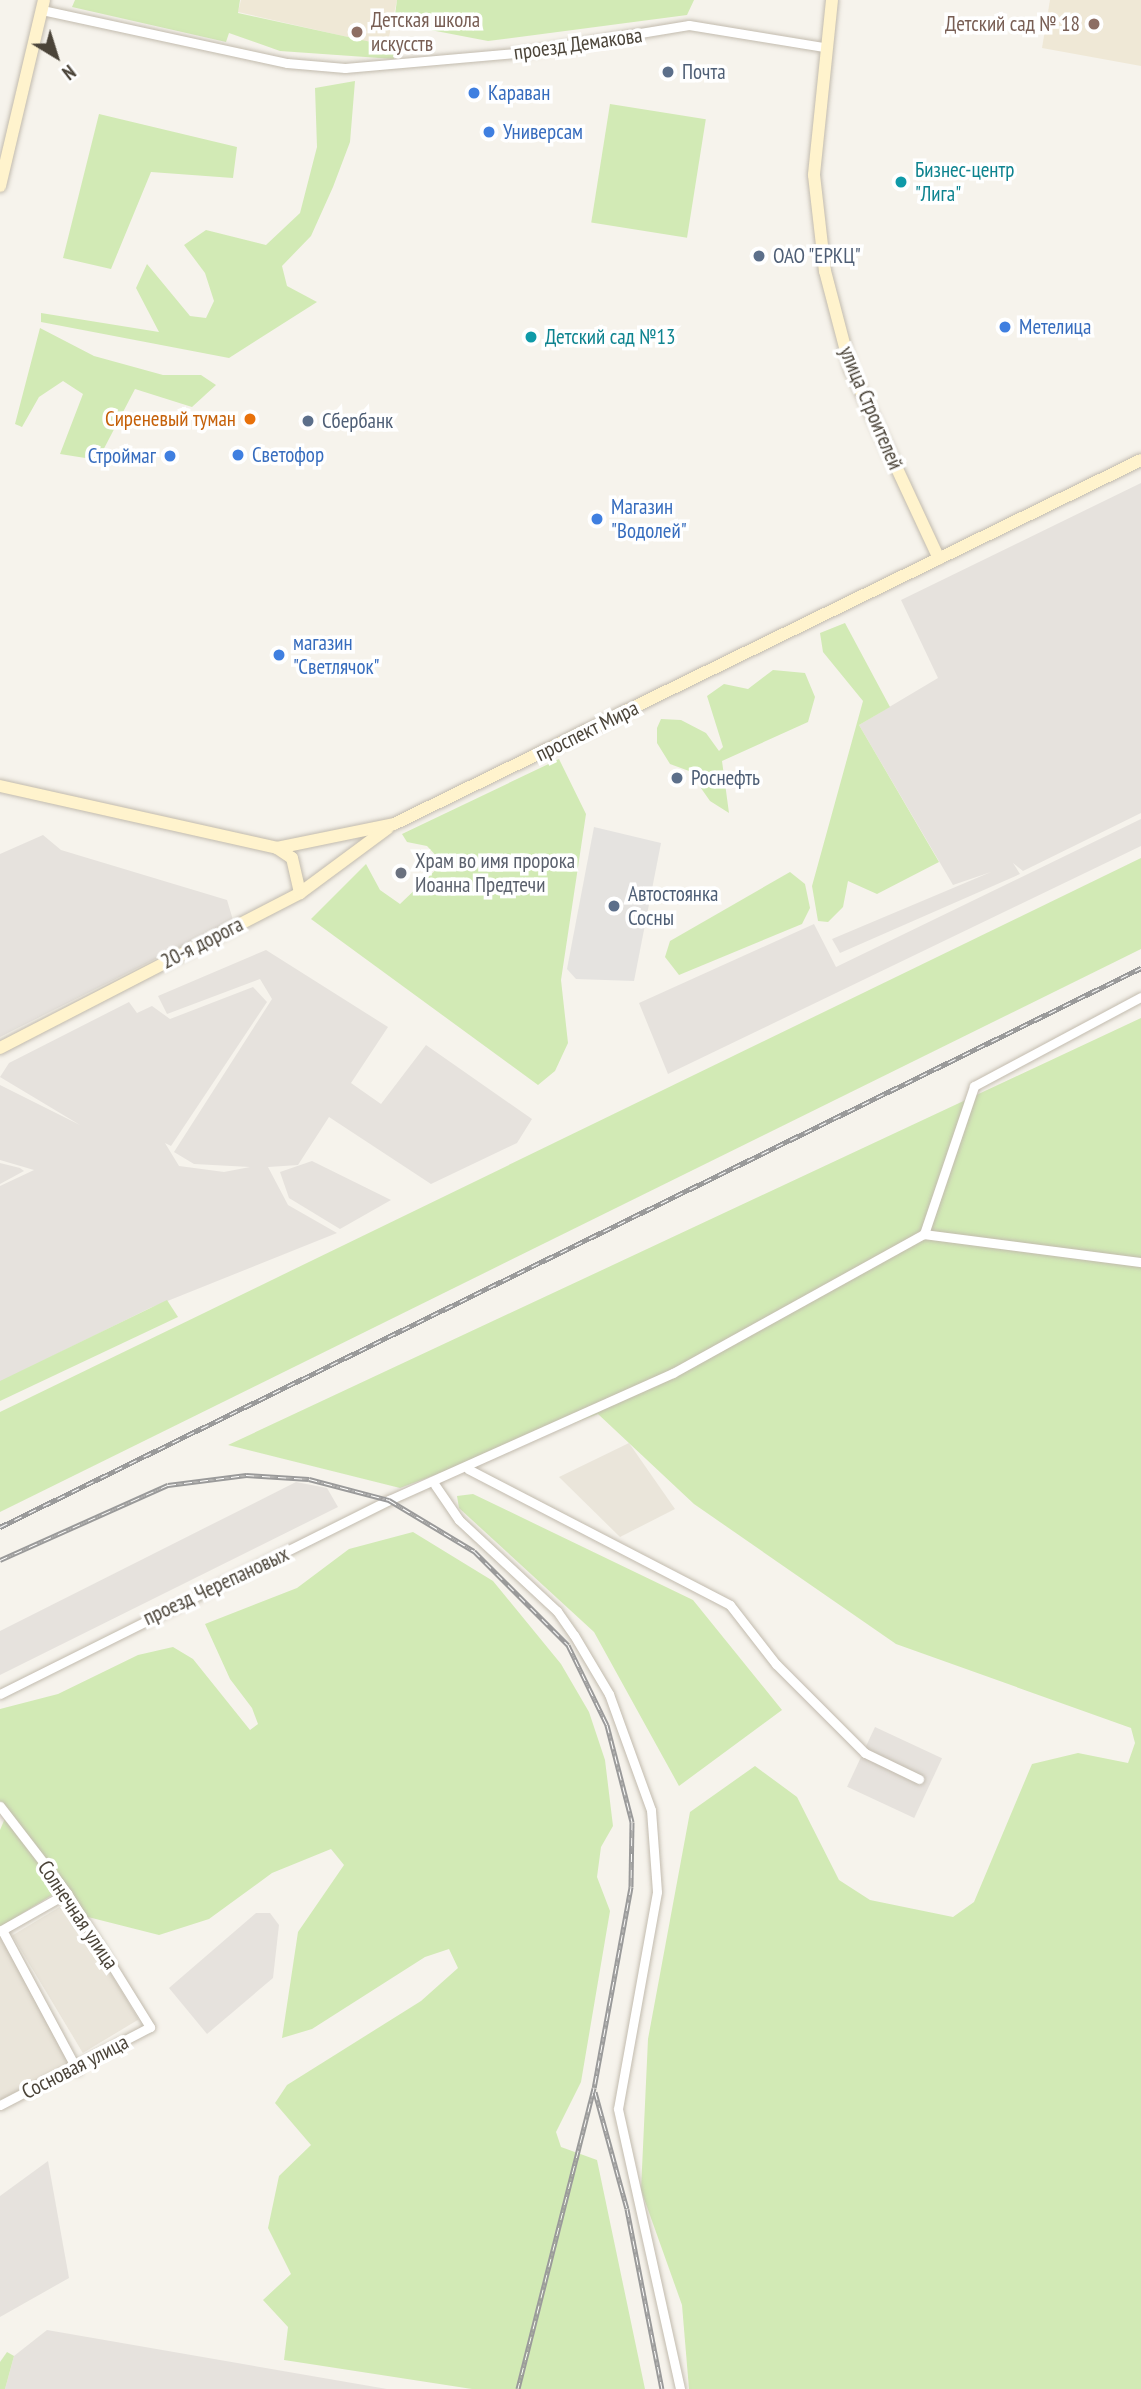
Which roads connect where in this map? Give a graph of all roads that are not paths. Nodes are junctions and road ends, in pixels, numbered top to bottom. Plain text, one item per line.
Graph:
1 (832, 0) edge
2 (43, 5) edge
3 (824, 47) junction
4 (0, 186) edge
5 (1141, 460) edge
6 (939, 559) junction
7 (0, 786) edge
8 (394, 824) junction
9 (277, 848) junction
10 (300, 892) junction
11 (1141, 997) edge
12 (0, 1048) edge
13 (924, 1234) junction
14 (1141, 1262) edge
15 (468, 1469) junction
16 (435, 1485) junction
17 (0, 1694) edge
18 (919, 1779) dead end
19 (0, 1806) edge
20 (67, 1893) junction
21 (1, 1930) edge
22 (150, 2027) joint
23 (77, 2070) junction
24 (0, 2105) edge
25 (680, 2389) edge

1 - 3 main road, улица Строителей
2 - 3 street, проезд Демакова
2 - 4 main road
3 - 6 main road, улица Строителей
5 - 6 main road, проспект Мира
6 - 8 main road, проспект Мира
7 - 9 main road, проспект Мира
8 - 9 main road, проспект Мира
8 - 10 main road, 20-я дорога
9 - 10 main road
10 - 12 main road, 20-я дорога
11 - 13 street
13 - 14 street
13 - 15 street, проезд Черепановых
15 - 16 street, проезд Черепановых
15 - 18 street
16 - 17 street, проезд Черепановых
16 - 25 street
19 - 20 street, Солнечная улица
20 - 21 street
20 - 22 street, Солнечная улица
21 - 23 street
22 - 23 street, Сосновая улица
23 - 24 street, Сосновая улица

